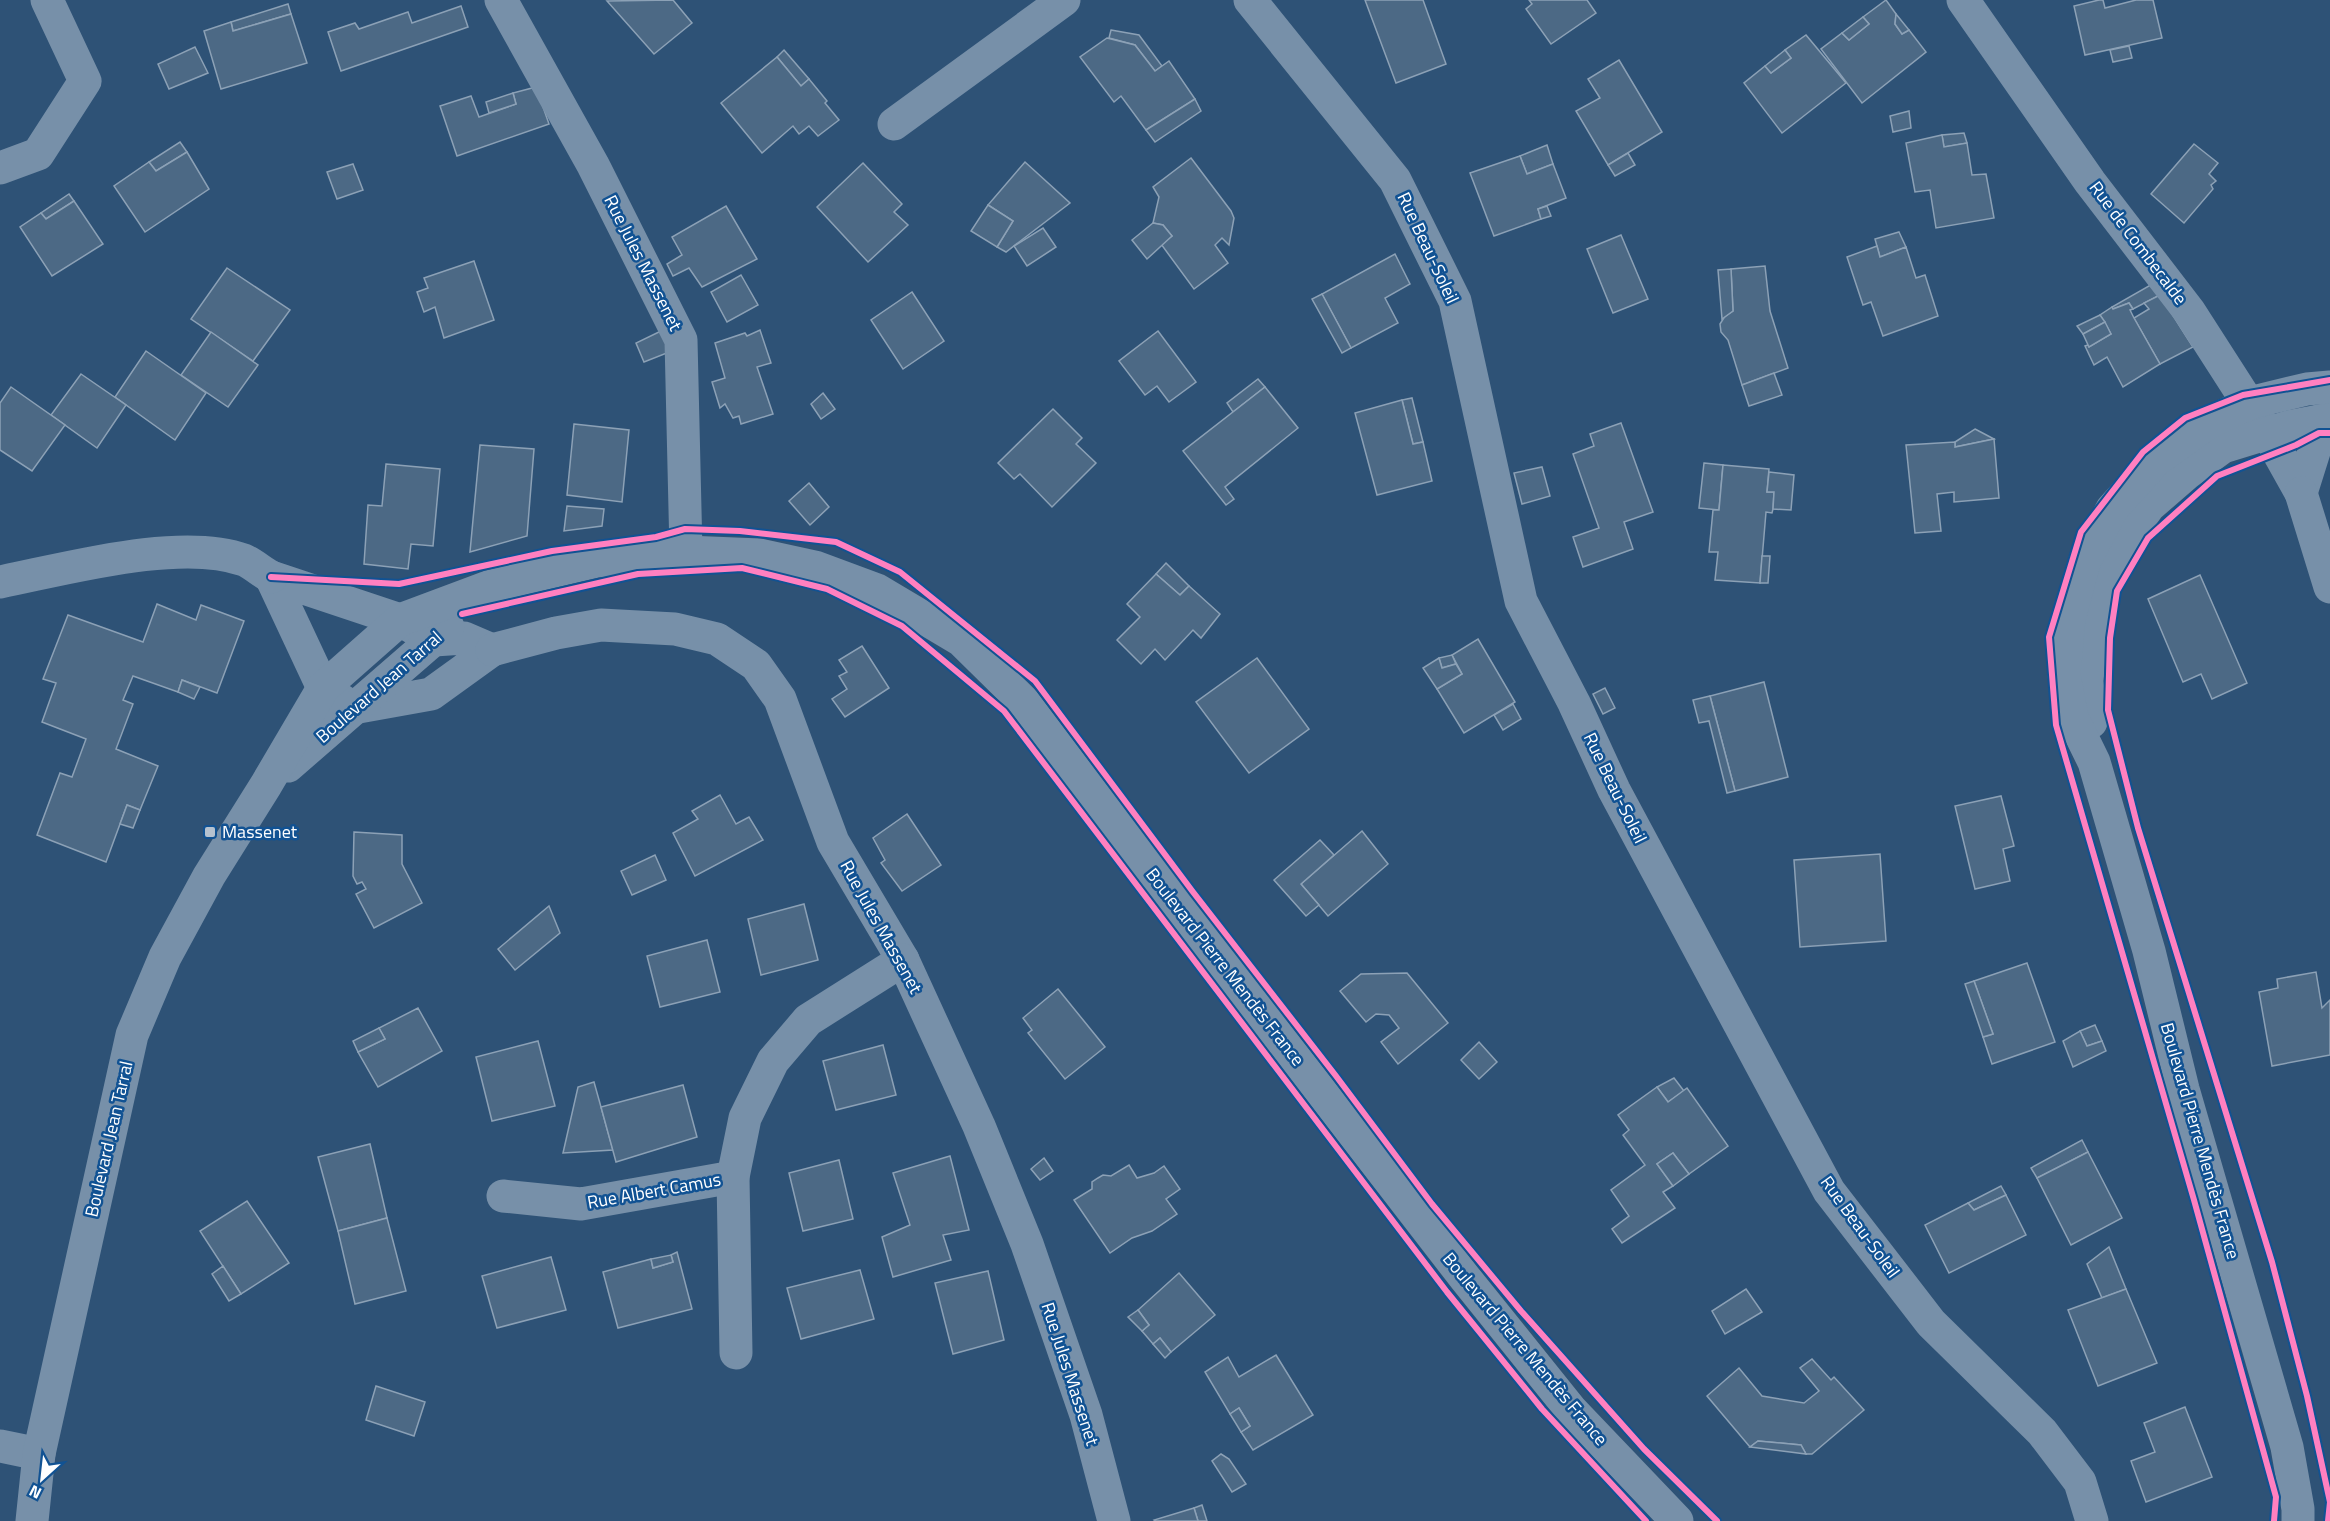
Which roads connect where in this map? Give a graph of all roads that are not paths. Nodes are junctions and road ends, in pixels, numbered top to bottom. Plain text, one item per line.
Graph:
1 (47, 0) edge
2 (501, 0) edge
3 (1064, 0) edge
4 (1250, 0) edge
5 (1963, 0) edge
6 (894, 124) dead end
7 (0, 168) edge
8 (2330, 387) edge
9 (2249, 403) junction
10 (2325, 420) edge
11 (2268, 435) junction
12 (2301, 493) junction
13 (686, 552) junction
14 (271, 577) junction
15 (0, 582) edge
16 (491, 586) junction
17 (2330, 587) edge
18 (400, 620) junction
19 (434, 640) junction
20 (492, 650) junction
21 (323, 688) junction
22 (353, 708) junction
23 (2094, 762) junction
24 (266, 786) junction
25 (903, 960) junction
26 (733, 1177) junction
27 (503, 1196) dead end
28 (735, 1353) dead end
29 (0, 1446) edge
30 (39, 1454) junction
31 (32, 1521) edge
32 (1114, 1521) edge
33 (1677, 1521) edge
34 (2092, 1521) edge
35 (2298, 1521) edge

1 - 7 street
2 - 13 street, Rue Jules Massenet
3 - 6 street
4 - 34 street, Rue Beau-Soleil
5 - 9 street, Rue de Combecalde
8 - 9 street, Boulevard Pierre Mendès France
9 - 11 street, Rue de Combecalde
9 - 23 street, Boulevard Pierre Mendès France
10 - 11 street, Boulevard Pierre Mendès France
10 - 12 street
11 - 12 street, Rue de Combecalde
11 - 23 street, Boulevard Pierre Mendès France
12 - 17 street, Rue de Combecalde
13 - 16 street, Boulevard Jean Tarral
13 - 33 street, Boulevard Pierre Mendès France
14 - 15 street
14 - 18 street
14 - 21 street
16 - 18 street, Boulevard Jean Tarral
16 - 19 street, Boulevard Jean Tarral
18 - 19 street
18 - 21 street, Boulevard Jean Tarral
19 - 20 street
19 - 22 street, Boulevard Jean Tarral
20 - 22 street, Rue Jules Massenet
20 - 25 street, Rue Jules Massenet
21 - 22 street
21 - 24 street, Boulevard Jean Tarral
22 - 24 street, Boulevard Jean Tarral
23 - 35 street, Boulevard Pierre Mendès France
24 - 30 street, Boulevard Jean Tarral
25 - 26 street, Rue Albert Camus
25 - 32 street, Rue Jules Massenet
26 - 27 street, Rue Albert Camus
26 - 28 street, Rue Albert Camus
29 - 30 street
30 - 31 street, Boulevard Jean Tarral

